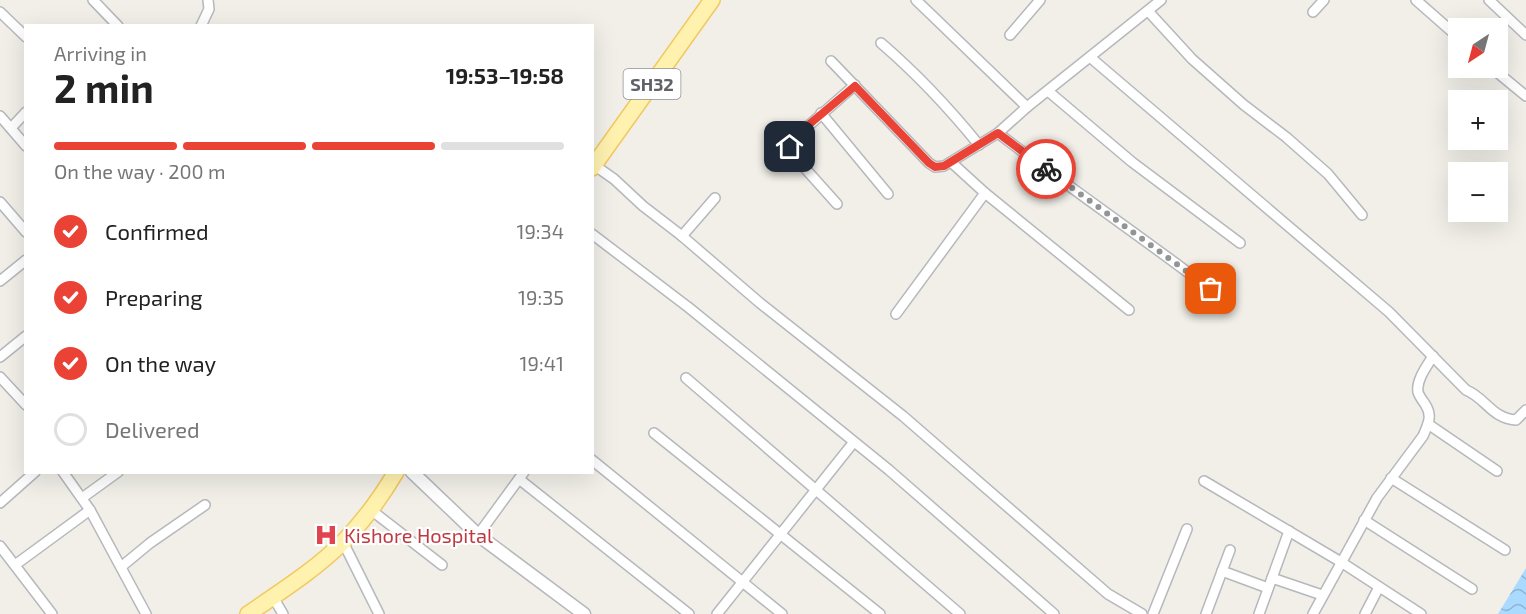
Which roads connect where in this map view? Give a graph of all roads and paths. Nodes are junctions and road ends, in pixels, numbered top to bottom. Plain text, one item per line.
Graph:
1 (93, 0) edge
2 (208, 0) edge
3 (712, 0) edge
4 (916, 0) edge
5 (1040, 0) edge
6 (1161, 0) edge
7 (1324, 0) edge
8 (1416, 0) edge
9 (1489, 0) edge
10 (1148, 11) junction
11 (0, 12) edge
12 (1312, 12) dead end
13 (116, 24) edge
14 (202, 24) edge
15 (1448, 28) edge
16 (1526, 34) edge
17 (24, 35) edge
18 (1010, 35) dead end
19 (881, 43) dead end
20 (1091, 57) junction
21 (831, 61) dead end
22 (1504, 78) edge
23 (855, 86) junction
24 (1048, 91) junction
25 (1526, 96) edge
26 (1027, 107) junction
27 (821, 113) junction
28 (24, 114) edge
29 (0, 116) edge
30 (11, 128) junction
31 (998, 133) junction
32 (24, 144) edge
33 (979, 145) junction
34 (951, 162) junction
35 (594, 165) edge
36 (594, 167) edge
37 (985, 193) junction
38 (888, 194) dead end
39 (715, 198) dead end
40 (0, 202) edge
41 (837, 204) dead end
42 (1362, 215) dead end
43 (24, 230) edge
44 (594, 236) edge
45 (682, 236) junction
46 (1240, 243) dead end
47 (24, 261) edge
48 (0, 281) edge
49 (1228, 303) dead end
50 (1129, 310) dead end
51 (896, 314) dead end
52 (24, 338) edge
53 (1432, 356) junction
54 (0, 357) edge
55 (0, 377) edge
56 (686, 378) dead end
57 (24, 403) edge
58 (1526, 410) edge
59 (1428, 424) junction
60 (654, 433) dead end
61 (853, 443) junction
62 (594, 462) edge
63 (1497, 471) dead end
64 (33, 474) edge
65 (64, 474) edge
66 (115, 474) edge
67 (395, 474) edge
68 (414, 474) edge
69 (522, 476) edge
70 (1391, 478) junction
71 (1204, 481) dead end
72 (816, 489) junction
73 (82, 498) junction
74 (0, 503) edge
75 (206, 505) dead end
76 (90, 510) junction
77 (371, 510) junction
78 (1364, 520) junction
79 (1187, 530) dead end
80 (1289, 531) junction
81 (780, 534) junction
82 (478, 535) junction
83 (343, 542) junction
84 (1, 549) edge
85 (1230, 550) dead end
86 (1505, 550) dead end
87 (1341, 562) junction
88 (15, 565) junction
89 (442, 565) dead end
90 (121, 567) junction
91 (1222, 571) junction
92 (1272, 578) junction
93 (743, 582) junction
94 (1379, 587) junction
95 (1268, 588) junction
96 (1473, 590) dead end
97 (1322, 595) junction
98 (273, 597) junction
99 (52, 614) edge
100 (146, 614) edge
101 (248, 614) edge
102 (283, 614) edge
103 (379, 614) edge
104 (584, 614) edge
105 (689, 614) edge
106 (717, 614) edge
107 (782, 614) edge
108 (880, 614) edge
109 (960, 614) edge
110 (1054, 614) edge
111 (1142, 614) edge
112 (1153, 614) edge
113 (1206, 614) edge
114 (1259, 614) edge
115 (1313, 614) edge
116 (1365, 614) edge
117 (1420, 614) edge

1 - 13 street
2 - 14 street
3 - 35 main road, SH32
4 - 26 street
5 - 18 street
6 - 10 street
7 - 12 street
8 - 15 street
9 - 16 street
10 - 20 street
10 - 42 street
11 - 17 street
19 - 33 street
20 - 24 street
20 - 53 street
21 - 23 street
22 - 25 street
23 - 27 street
23 - 34 street
24 - 26 street
24 - 46 street
26 - 31 street
27 - 38 street
27 - 41 street
28 - 30 street
29 - 30 street
30 - 32 street
31 - 33 street
31 - 49 street
33 - 34 street
34 - 37 street
36 - 45 street
37 - 50 street
37 - 51 street
39 - 45 street
40 - 43 street
44 - 61 street
45 - 111 street
47 - 48 street
52 - 54 street
53 - 58 street
53 - 59 street
55 - 57 street
56 - 72 street
59 - 63 street
59 - 70 street
60 - 81 street
61 - 72 street
61 - 110 street
62 - 93 street
64 - 74 street
65 - 73 street
66 - 73 street
67 - 77 main road
68 - 82 street
69 - 82 street
69 - 105 street
70 - 78 street
70 - 86 street
71 - 80 street
72 - 81 street
72 - 109 street
73 - 76 street
75 - 90 street
76 - 88 street
76 - 90 street
77 - 83 main road
77 - 89 street
78 - 87 street
78 - 96 street
79 - 112 street
80 - 87 street
80 - 92 street
81 - 93 street
81 - 108 street
82 - 104 street
83 - 98 main road
83 - 103 street
84 - 88 street
85 - 91 street
87 - 94 street
87 - 97 street
88 - 99 street
90 - 100 street
91 - 95 street
91 - 113 street
92 - 95 street
92 - 97 street
93 - 106 street
93 - 107 street
94 - 116 street
94 - 117 street
95 - 114 street
97 - 115 street
98 - 101 main road
98 - 102 street

